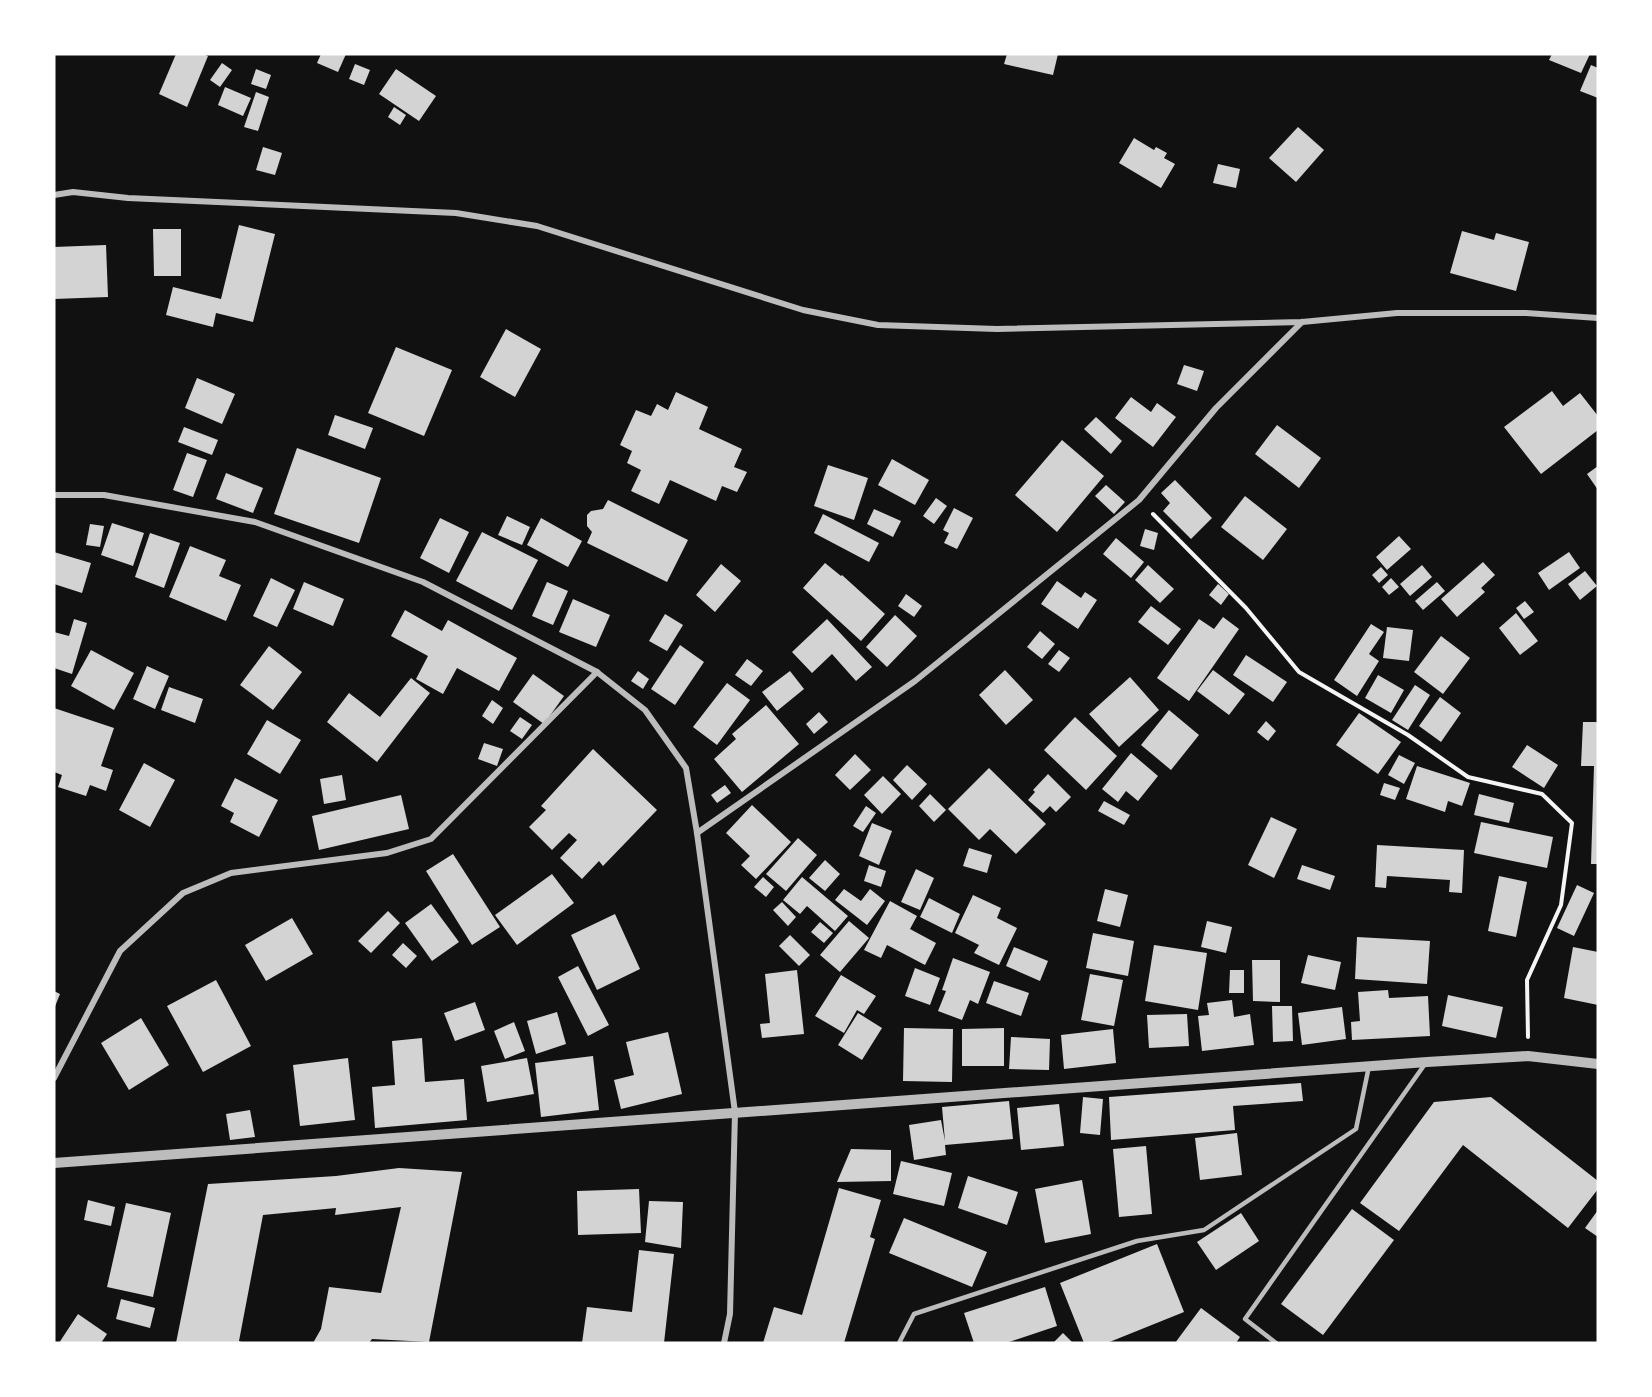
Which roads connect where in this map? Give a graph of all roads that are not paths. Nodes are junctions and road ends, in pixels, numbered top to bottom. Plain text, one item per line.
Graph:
1 (54, 195) edge
2 (1598, 318) edge
3 (1302, 322) junction
4 (54, 495) edge
5 (597, 672) junction
6 (697, 833) junction
7 (1427, 1062) junction
8 (1598, 1064) edge
9 (1369, 1066) junction
10 (54, 1078) edge
11 (735, 1112) junction
12 (54, 1163) edge
13 (724, 1343) edge
14 (899, 1343) edge
15 (1276, 1343) edge

1 - 3 street
2 - 3 street
3 - 6 street
4 - 5 street
5 - 6 street
5 - 10 street
6 - 11 street
7 - 8 street
7 - 9 street
7 - 15 lane
9 - 11 street
9 - 14 lane
11 - 12 street
11 - 13 street

